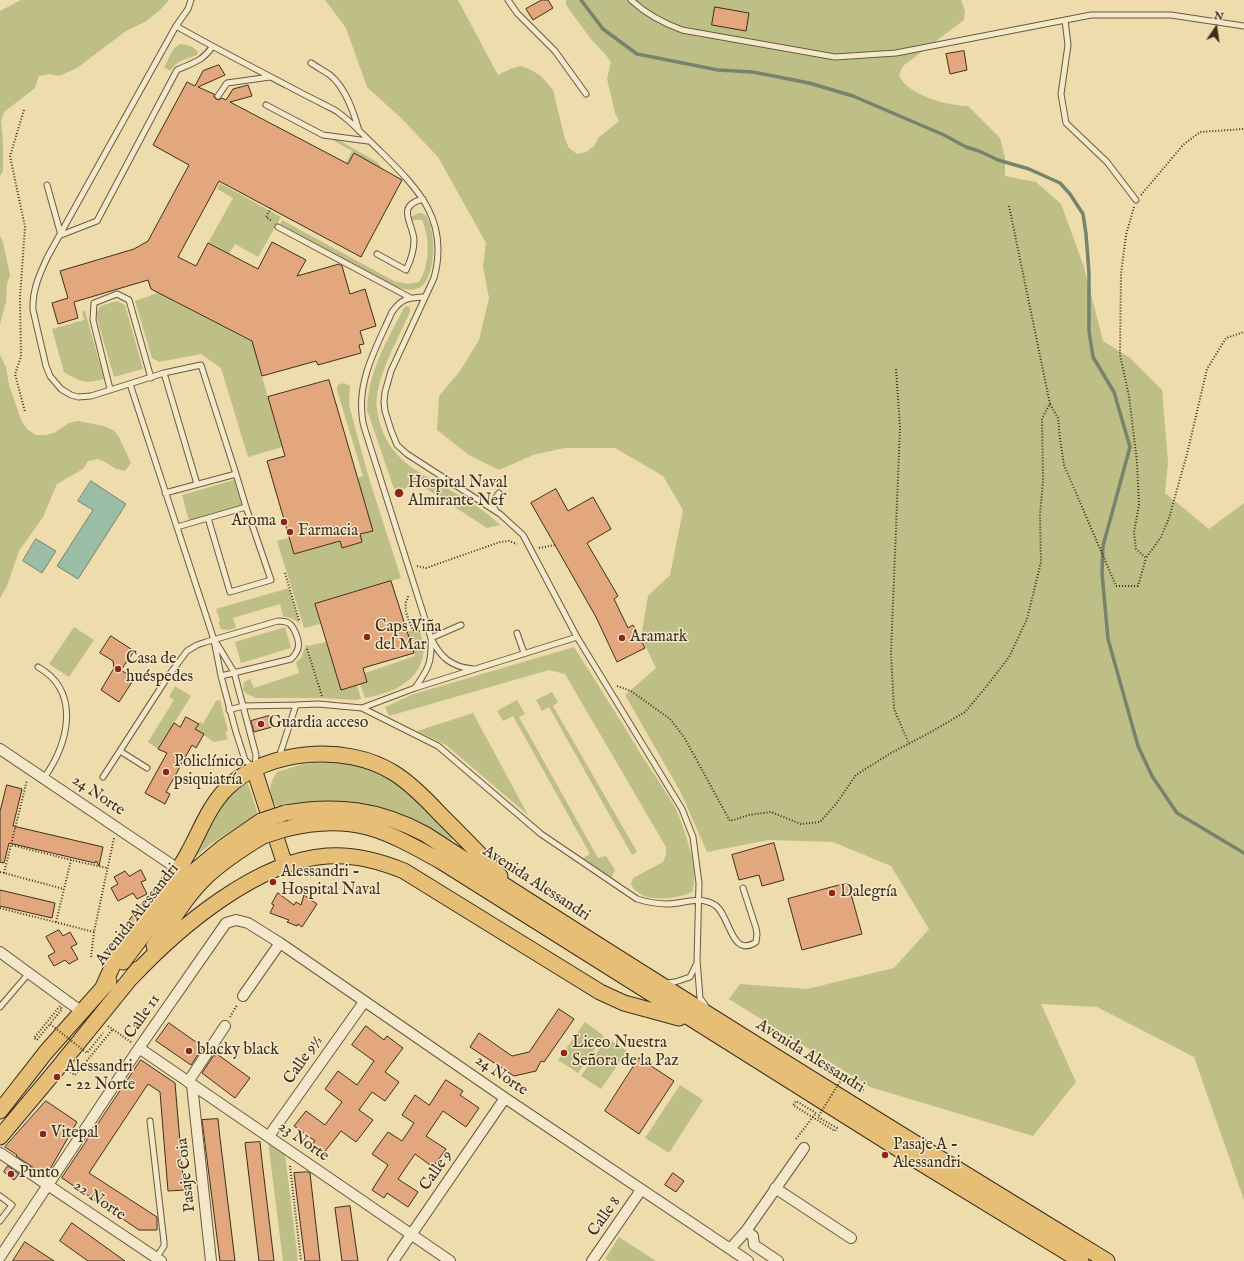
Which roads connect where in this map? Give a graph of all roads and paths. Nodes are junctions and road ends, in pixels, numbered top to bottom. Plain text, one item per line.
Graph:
1 (191, 0) edge
2 (508, 0) edge
3 (631, 0) edge
4 (1065, 20) junction
5 (176, 26) junction
6 (1244, 26) edge
7 (212, 47) junction
8 (311, 63) dead end
9 (270, 77) junction
10 (586, 94) dead end
11 (218, 96) dead end
12 (266, 105) dead end
13 (24, 110) dead end
14 (1244, 129) edge
15 (359, 132) junction
16 (369, 141) junction
17 (47, 185) dead end
18 (423, 199) junction
19 (1136, 200) junction
20 (1009, 206) dead end
21 (271, 208) dead end
22 (268, 227) dead end
23 (278, 227) dead end
24 (61, 235) junction
25 (377, 254) dead end
26 (424, 297) junction
27 (409, 298) junction
28 (1244, 332) edge
29 (896, 369) dead end
30 (164, 373) junction
31 (151, 378) junction
32 (130, 384) junction
33 (110, 389) junction
34 (1050, 404) junction
35 (25, 412) dead end
36 (236, 474) junction
37 (197, 484) junction
38 (165, 493) junction
39 (498, 493) dead end
40 (246, 507) junction
41 (497, 512) junction
42 (208, 518) junction
43 (177, 527) junction
44 (555, 545) dead end
45 (528, 546) junction
46 (1146, 558) junction
47 (415, 565) dead end
48 (285, 573) dead end
49 (407, 590) dead end
50 (300, 624) dead end
51 (461, 624) dead end
52 (517, 632) dead end
53 (421, 636) dead end
54 (577, 637) junction
55 (431, 638) junction
56 (214, 640) junction
57 (307, 646) dead end
58 (524, 653) junction
59 (38, 668) dead end
60 (476, 670) junction
61 (234, 672) junction
62 (221, 676) junction
63 (604, 681) junction
64 (415, 688) junction
65 (322, 698) dead end
66 (296, 705) junction
67 (243, 706) junction
68 (362, 708) junction
69 (230, 710) junction
70 (908, 744) junction
71 (0, 749) edge
72 (120, 751) junction
73 (278, 761) junction
74 (147, 768) dead end
75 (30, 769) junction
76 (254, 769) junction
77 (44, 778) junction
78 (103, 778) dead end
79 (116, 827) junction
80 (262, 828) junction
81 (12, 845) junction
82 (71, 860) junction
83 (285, 865) junction
84 (107, 868) junction
85 (178, 869) junction
86 (0, 872) edge
87 (4, 873) junction
88 (743, 888) dead end
89 (64, 889) junction
90 (517, 894) junction
91 (698, 899) junction
92 (0, 908) edge
93 (236, 920) joint
94 (56, 922) junction
95 (94, 932) junction
96 (280, 943) junction
97 (0, 952) edge
98 (91, 957) dead end
99 (697, 960) junction
100 (29, 973) junction
101 (132, 977) junction
102 (660, 984) junction
103 (103, 988) junction
104 (243, 996) joint
105 (364, 1002) junction
106 (0, 1007) edge
107 (82, 1012) junction
108 (708, 1022) junction
109 (49, 1026) dead end
110 (225, 1026) joint
111 (139, 1048) junction
112 (836, 1077) dead end
113 (190, 1084) junction
114 (505, 1098) junction
115 (0, 1111) edge
116 (816, 1113) dead end
117 (150, 1121) dead end
118 (269, 1136) junction
119 (0, 1137) edge
120 (804, 1148) dead end
121 (289, 1151) junction
122 (0, 1153) edge
123 (49, 1186) junction
124 (775, 1188) junction
125 (642, 1190) junction
126 (0, 1196) edge
127 (0, 1221) edge
128 (746, 1231) junction
129 (411, 1235) junction
130 (851, 1238) dead end
131 (730, 1249) junction
132 (0, 1257) edge
133 (158, 1259) edge
134 (211, 1261) edge
135 (301, 1261) edge
136 (393, 1261) edge
137 (450, 1261) edge
138 (592, 1261) edge
139 (748, 1261) edge
140 (778, 1261) edge
141 (1081, 1261) edge
142 (1107, 1261) edge

1 - 5 lane
2 - 10 lane
3 - 4 lane
4 - 6 lane
4 - 19 lane
5 - 7 lane
5 - 24 lane
7 - 9 lane
7 - 24 lane
8 - 15 lane
9 - 11 lane
9 - 15 lane
12 - 16 lane
13 - 35 path
14 - 19 path
15 - 16 lane
16 - 18 lane
17 - 24 lane
18 - 25 lane
18 - 26 lane
19 - 46 path
20 - 34 path
21 - 22 path
23 - 27 lane
24 - 33 lane
26 - 27 lane
26 - 41 lane
27 - 55 lane
28 - 46 path
29 - 70 path
30 - 31 lane
30 - 36 lane
30 - 37 lane
31 - 32 lane
31 - 33 lane
32 - 33 lane
32 - 38 lane
34 - 46 path
34 - 70 path
36 - 37 lane
36 - 40 lane
37 - 38 lane
38 - 43 lane
39 - 41 lane
40 - 42 lane
40 - 42 lane
41 - 45 lane
42 - 43 lane
43 - 56 lane
44 - 45 path
45 - 47 path
45 - 54 lane
48 - 50 path
49 - 53 path
51 - 55 lane
52 - 58 lane
54 - 58 lane
54 - 63 lane
55 - 60 lane
55 - 64 lane
56 - 61 lane
56 - 61 lane
56 - 62 lane
56 - 72 lane
57 - 65 path
58 - 60 lane
59 - 77 lane
60 - 64 lane
61 - 62 lane
61 - 67 lane
62 - 69 lane
63 - 70 path
63 - 91 lane
64 - 68 lane
66 - 67 lane
66 - 68 lane
66 - 73 lane
67 - 69 lane
67 - 76 lane
68 - 91 lane
69 - 76 lane
71 - 75 street, 24 Norte
72 - 74 lane
72 - 78 lane
73 - 76 main road
73 - 90 main road
75 - 77 street, 24 Norte
75 - 81 path
76 - 83 main road
76 - 85 main road
77 - 79 street, 24 Norte
79 - 84 path
79 - 85 street, 24 Norte
80 - 90 main road, Avenida Alessandri, bridge
80 - 101 main road, Avenida Alessandri
80 - 103 main road, Avenida Alessandri
80 - 108 main road, Avenida Alessandri, bridge
81 - 82 path
81 - 87 path
82 - 84 path
82 - 89 path
83 - 101 main road
83 - 108 main road
84 - 95 path
85 - 103 main road
86 - 87 path
87 - 89 path
88 - 91 lane
89 - 94 path
90 - 102 main road, Avenida Alessandri
91 - 99 lane
92 - 94 path
93 - 96 street, 24 Norte
93 - 111 street, Calle 11
94 - 95 path
95 - 98 path
96 - 104 street
96 - 105 street, 24 Norte
97 - 100 street
99 - 102 lane
99 - 108 lane
100 - 106 lane
100 - 107 street
101 - 119 main road, Avenida Alessandri
102 - 108 main road, Avenida Alessandri
103 - 107 main road, Avenida Alessandri
104 - 110 path
105 - 114 street, 24 Norte
105 - 118 street, Calle 9½
107 - 115 main road, Avenida Alessandri
108 - 141 main road, Avenida Alessandri
108 - 142 main road, Avenida Alessandri
109 - 111 path, bridge
110 - 113 street
111 - 113 street, 23 Norte
111 - 123 street, Calle 11
112 - 116 path, bridge
113 - 118 street, 23 Norte
113 - 134 street, Pasaje Coia
114 - 125 street, 24 Norte
114 - 129 street, Calle 9
117 - 133 lane
118 - 121 street, 23 Norte
120 - 124 street
121 - 129 street, 23 Norte
121 - 135 path
122 - 123 street, 22 Norte
123 - 132 street, Calle 11
123 - 133 street, 22 Norte
124 - 128 street
124 - 130 street
125 - 131 street, 24 Norte
125 - 138 street, Calle 8
126 - 127 lane
128 - 131 street
128 - 140 street
129 - 136 street, Calle 9
129 - 137 street, 23 Norte
131 - 139 street, 24 Norte

